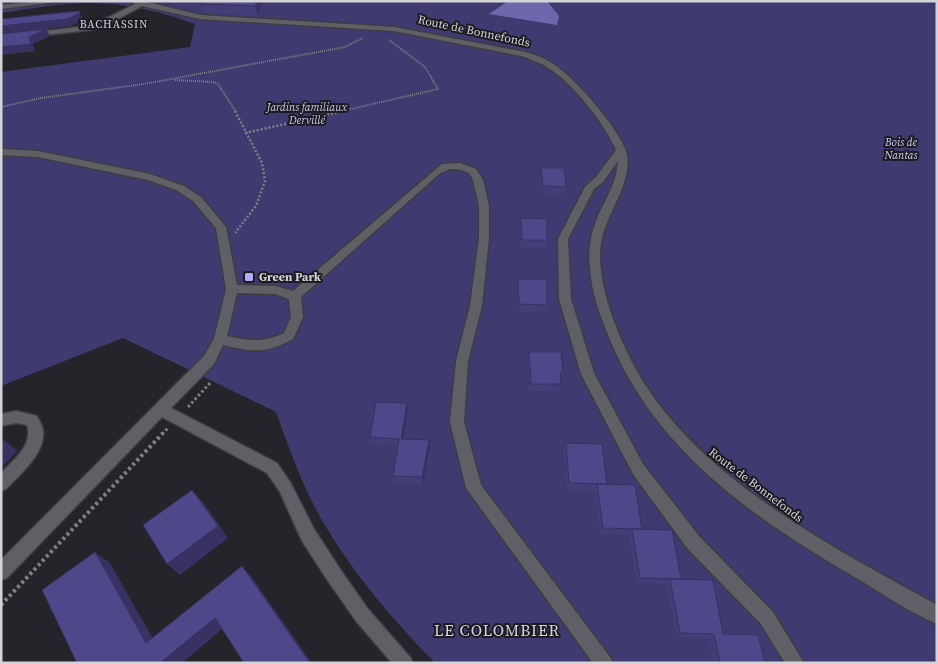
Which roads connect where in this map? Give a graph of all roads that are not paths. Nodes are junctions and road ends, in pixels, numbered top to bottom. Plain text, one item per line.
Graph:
1 (60, 1) edge
2 (137, 2) edge
3 (1, 7) edge
4 (1, 38) edge
5 (621, 150) junction
6 (1, 152) edge
7 (232, 289) junction
8 (294, 296) junction
9 (220, 339) junction
10 (160, 408) junction
11 (1, 420) edge
12 (1, 484) edge
13 (1, 572) edge
14 (937, 615) edge
15 (404, 663) edge
16 (604, 663) edge
17 (795, 663) edge

1 - 3 street
2 - 4 street
2 - 5 street, Route de Bonnefonds
5 - 14 street, Route de Bonnefonds
5 - 17 street
6 - 7 street
7 - 8 street
7 - 9 street
8 - 9 street
8 - 16 street
9 - 10 street
10 - 13 street
10 - 15 street
11 - 12 street

